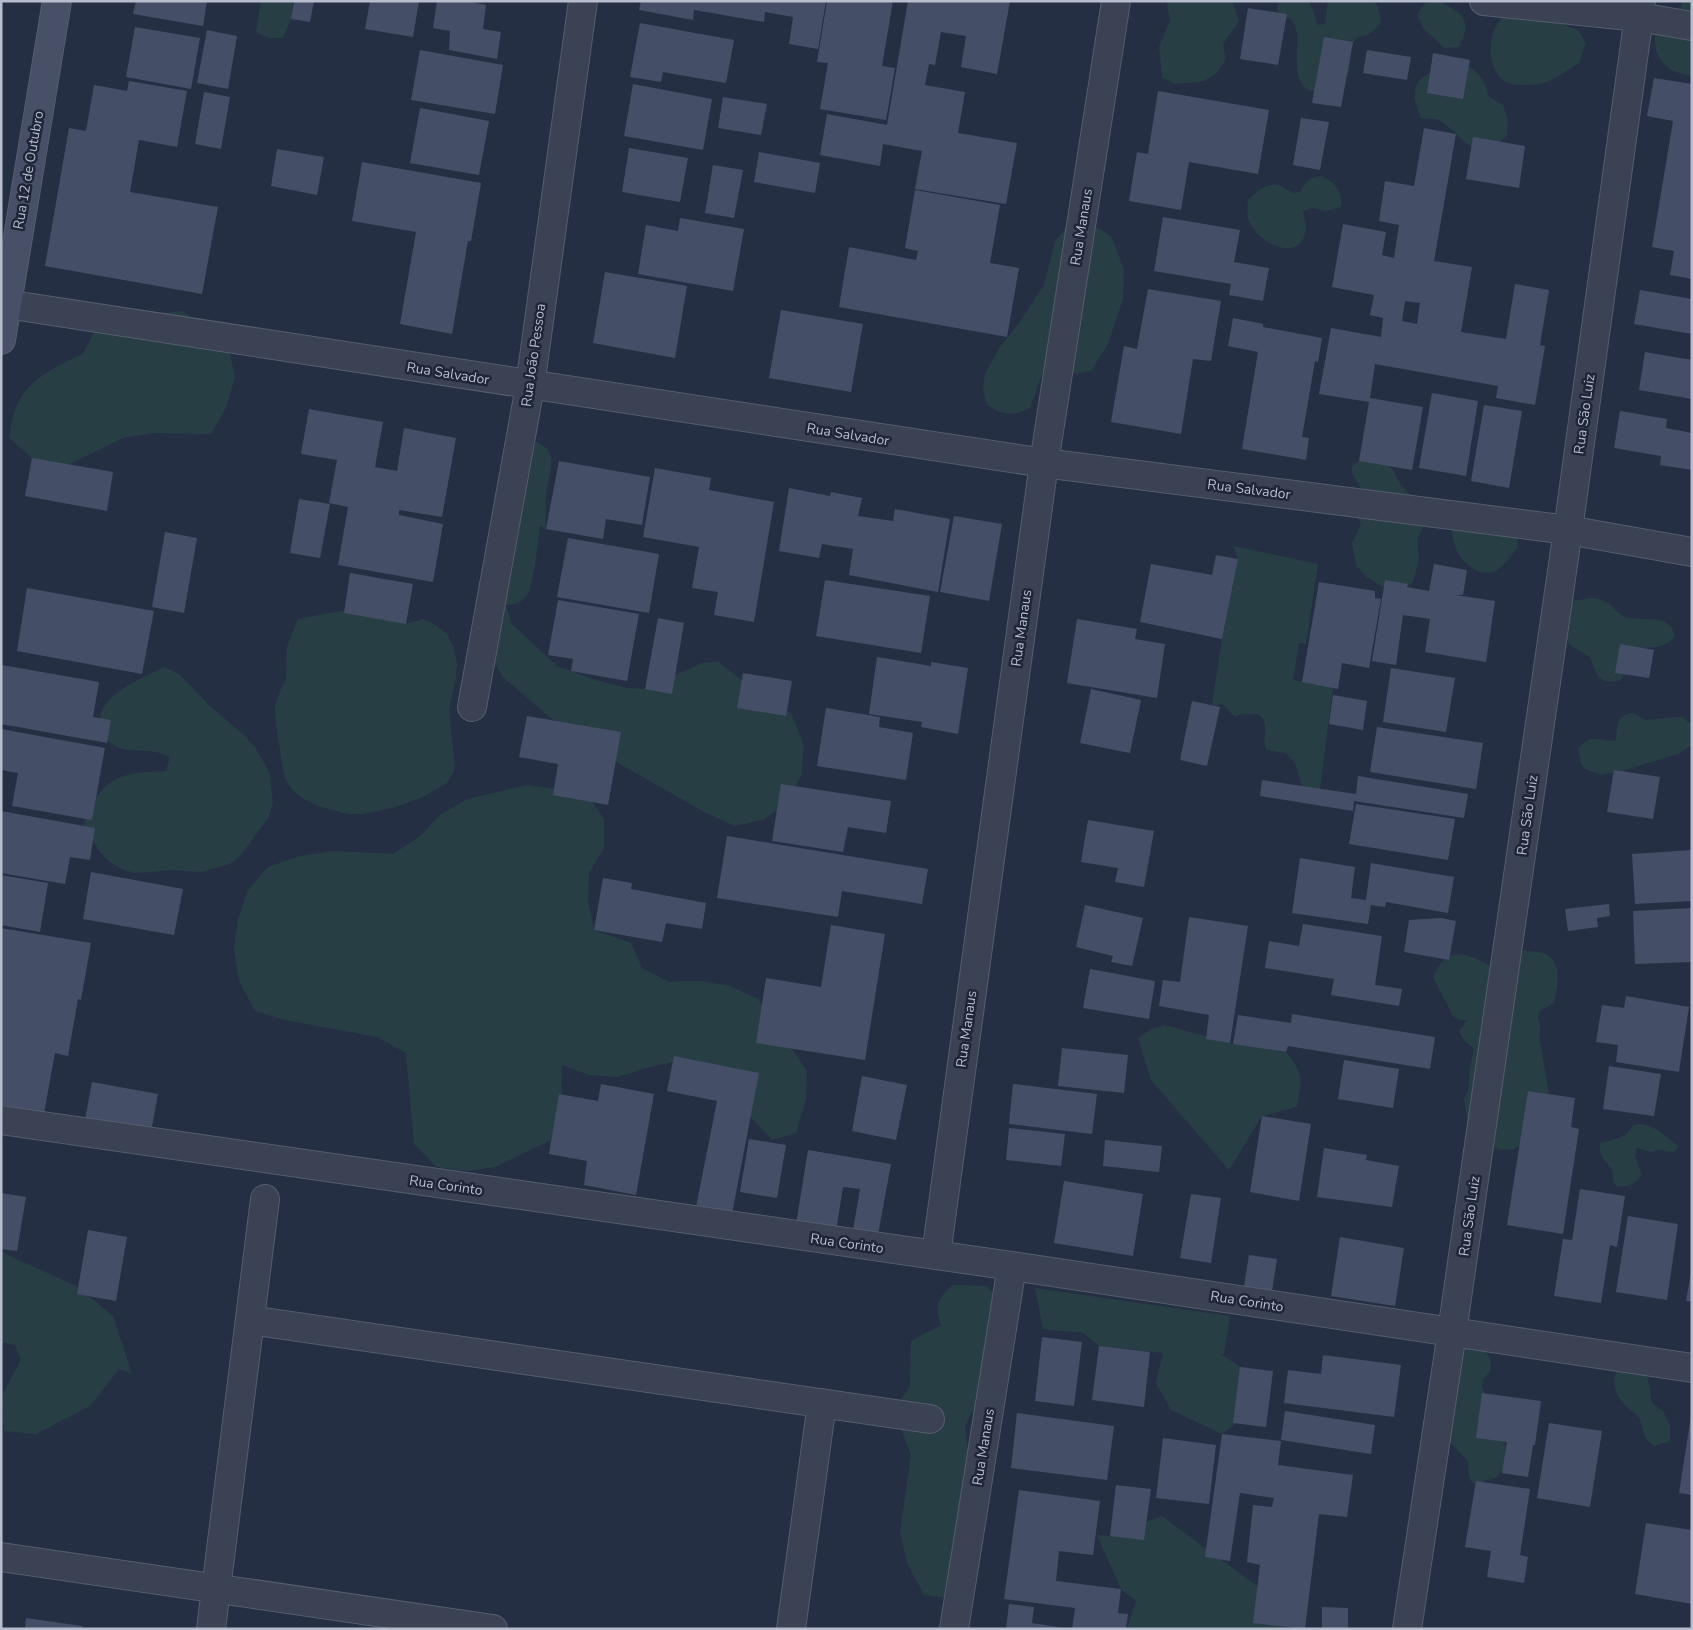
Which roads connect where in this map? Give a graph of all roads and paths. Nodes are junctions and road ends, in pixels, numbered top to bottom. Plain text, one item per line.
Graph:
1 (57, 1) edge
2 (583, 1) edge
3 (1116, 1) edge
4 (1484, 1) edge
5 (1640, 9) edge
6 (1692, 26) edge
7 (6, 304) junction
8 (1, 340) edge
9 (530, 386) junction
10 (1044, 463) junction
11 (1568, 530) junction
12 (1692, 552) edge
13 (472, 708) dead end
14 (1, 1120) edge
15 (264, 1200) dead end
16 (936, 1255) junction
17 (1012, 1266) junction
18 (250, 1320) junction
19 (1452, 1332) junction
20 (1692, 1368) edge
21 (822, 1403) junction
22 (930, 1419) dead end
23 (1, 1557) edge
24 (216, 1588) junction
25 (482, 1628) edge
26 (211, 1629) edge
27 (791, 1629) edge
28 (954, 1629) edge
29 (1407, 1629) edge

1 - 7 main road, Rua 12 de Outubro
2 - 9 street, Rua João Pessoa
3 - 10 street, Rua Manaus
4 - 5 street
5 - 6 street
5 - 11 street, Rua São Luiz
7 - 8 main road, Rua 12 de Outubro
7 - 9 street, Rua Salvador
9 - 10 street, Rua Salvador
9 - 13 street, Rua João Pessoa
10 - 11 street, Rua Salvador
10 - 16 street, Rua Manaus
11 - 12 street, Rua Salvador
11 - 19 street, Rua São Luiz
14 - 16 street, Rua Corinto
15 - 18 street
16 - 17 street, Rua Corinto
17 - 19 street, Rua Corinto
17 - 28 street, Rua Manaus
18 - 21 street
18 - 24 street
19 - 20 street, Rua Corinto
19 - 29 street, Rua São Luiz
21 - 22 street
21 - 27 street
23 - 24 street
24 - 25 street
24 - 26 street

